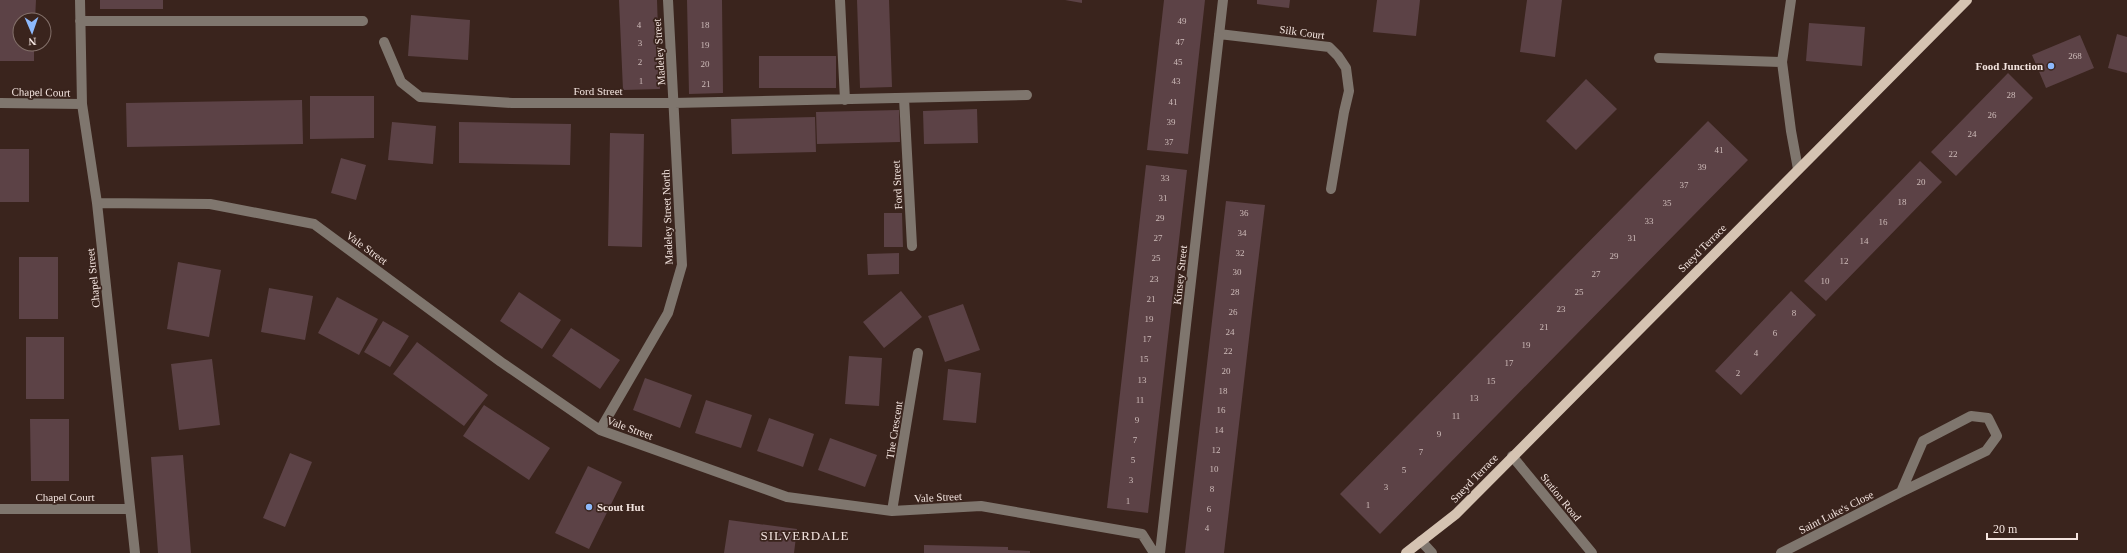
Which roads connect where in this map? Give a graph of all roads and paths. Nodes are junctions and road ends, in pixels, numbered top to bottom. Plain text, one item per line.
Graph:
1 (80, 0) edge
2 (668, 0) edge
3 (840, 0) edge
4 (1223, 0) edge
5 (1791, 0) edge
6 (1967, 0) edge
7 (80, 21) junction
8 (363, 21) dead end
9 (1219, 34) junction
10 (384, 42) dead end
11 (1659, 58) dead end
12 (1782, 62) junction
13 (1027, 95) dead end
14 (904, 98) junction
15 (845, 100) junction
16 (0, 103) edge
17 (674, 103) junction
18 (82, 104) junction
19 (1798, 169) junction
20 (1331, 189) dead end
21 (97, 203) junction
22 (912, 246) dead end
23 (918, 353) dead end
24 (600, 430) junction
25 (1512, 456) junction
26 (1901, 492) junction
27 (0, 509) edge
28 (130, 509) junction
29 (892, 511) junction
30 (1421, 541) junction
31 (135, 553) edge
32 (1154, 553) edge
33 (1160, 553) edge
34 (1406, 553) edge
35 (1432, 553) edge
36 (1592, 553) edge
37 (1782, 553) edge

1 - 7 street, Chapel Street
2 - 17 street, Madeley Street
3 - 15 street
4 - 9 street, Kinsey Street
5 - 12 street
6 - 19 main road, Sneyd Terrace
7 - 8 street
7 - 18 street, Chapel Street
9 - 20 street, Silk Court
9 - 33 street, Kinsey Street
10 - 17 street, Ford Street
11 - 12 street
12 - 19 street
13 - 14 street, Ford Street
14 - 15 street, Ford Street
14 - 22 street, Ford Street
15 - 17 street, Ford Street
16 - 18 street, Chapel Court
17 - 24 street, Madeley Street North
18 - 21 street, Chapel Street
19 - 25 main road, Sneyd Terrace
21 - 24 street, Vale Street
21 - 28 street, Chapel Street
23 - 29 street, The Crescent
24 - 29 street, Vale Street
25 - 30 main road, Sneyd Terrace
25 - 36 street, Station Road
26 - 26 street, Saint Luke's Close
26 - 37 street, Saint Luke's Close
27 - 28 street, Chapel Court
28 - 31 street, Chapel Street
29 - 32 street, Vale Street
30 - 34 main road, Sneyd Terrace
30 - 35 street

